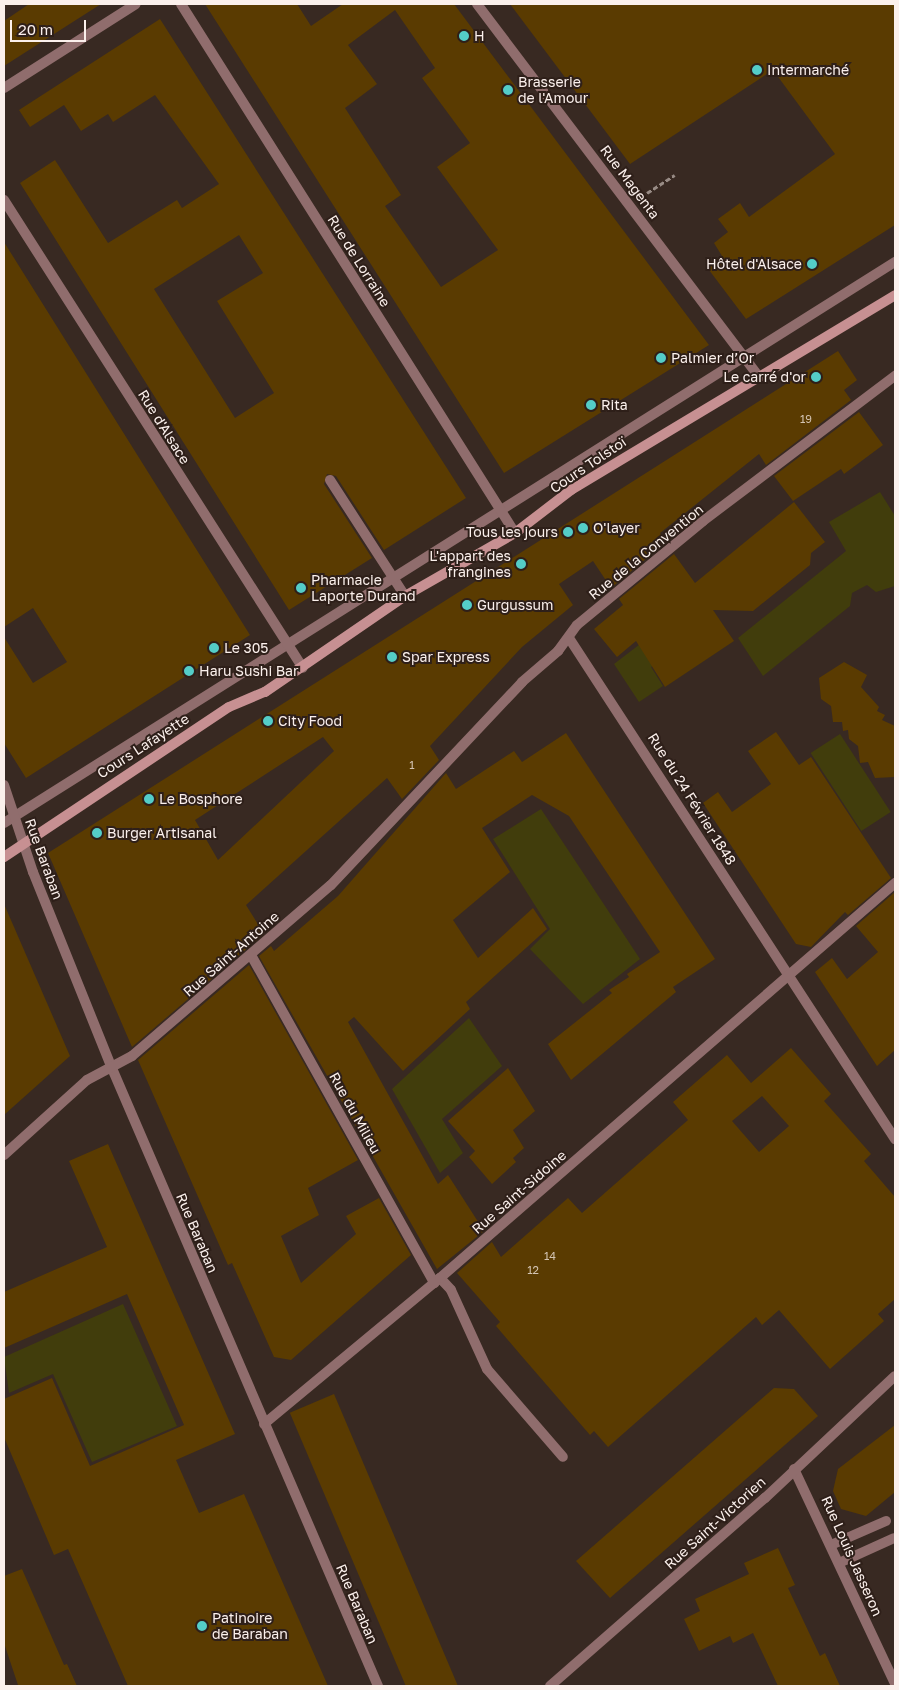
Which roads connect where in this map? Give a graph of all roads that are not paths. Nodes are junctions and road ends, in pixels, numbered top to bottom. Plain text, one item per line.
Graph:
1 (136, 4) edge
2 (181, 4) edge
3 (477, 4) edge
4 (4, 88) edge
5 (4, 200) edge
6 (895, 262) edge
7 (895, 295) edge
8 (742, 355) junction
9 (895, 376) edge
10 (759, 377) junction
11 (330, 480) dead end
12 (500, 509) junction
13 (515, 533) junction
14 (393, 576) junction
15 (405, 596) junction
16 (569, 638) junction
17 (285, 643) junction
18 (303, 668) junction
19 (456, 750) joint
20 (4, 785) edge
21 (14, 816) junction
22 (4, 823) edge
23 (24, 845) junction
24 (4, 857) edge
25 (895, 883) edge
26 (252, 955) junction
27 (788, 976) junction
28 (111, 1066) junction
29 (895, 1139) edge
30 (4, 1155) edge
31 (437, 1281) junction
32 (895, 1376) edge
33 (264, 1424) junction
34 (563, 1457) dead end
35 (794, 1469) junction
36 (886, 1521) dead end
37 (894, 1538) edge
38 (831, 1545) junction
39 (839, 1563) junction
40 (895, 1684) edge
41 (378, 1686) edge
42 (550, 1686) edge

1 - 4 street
2 - 12 street, Rue de Lorraine
3 - 8 street, Rue Magenta
5 - 17 street, Rue d'Alsace
6 - 8 street
7 - 10 main road, Cours Tolstoï
8 - 10 street, Rue Magenta
8 - 12 street
9 - 16 street, Rue de la Convention
10 - 13 main road, Cours Tolstoï
11 - 14 street
12 - 13 street, Rue de Lorraine
12 - 14 street
13 - 15 main road, Cours Tolstoï
14 - 15 street
14 - 17 street
15 - 18 main road, Cours Tolstoï
16 - 19 street, Rue de la Convention
16 - 27 street, Rue du 24 Février 1848
17 - 18 street, Rue d'Alsace
17 - 21 street
18 - 23 main road, Cours Lafayette
19 - 26 street, Rue Saint-Antoine
20 - 21 street, Rue Baraban
21 - 22 street
21 - 23 street, Rue Baraban
23 - 24 main road, Cours Lafayette
23 - 28 street, Rue Baraban
25 - 27 street, Rue Saint-Sidoine
26 - 28 street, Rue Saint-Antoine
26 - 31 street, Rue du Milieu
27 - 29 street, Rue du 24 Février 1848
27 - 31 street, Rue Saint-Sidoine
28 - 30 street, Rue Saint-Antoine
28 - 33 street, Rue Baraban
31 - 33 street, Rue Saint-Sidoine
31 - 34 street, Rue du Milieu
32 - 35 street, Rue Saint-Victorien
33 - 41 street, Rue Baraban
35 - 38 street, Rue Louis Jasseron
35 - 42 street, Rue Saint-Victorien
36 - 38 street
37 - 39 street
38 - 39 street, Rue Louis Jasseron
39 - 40 street, Rue Louis Jasseron

